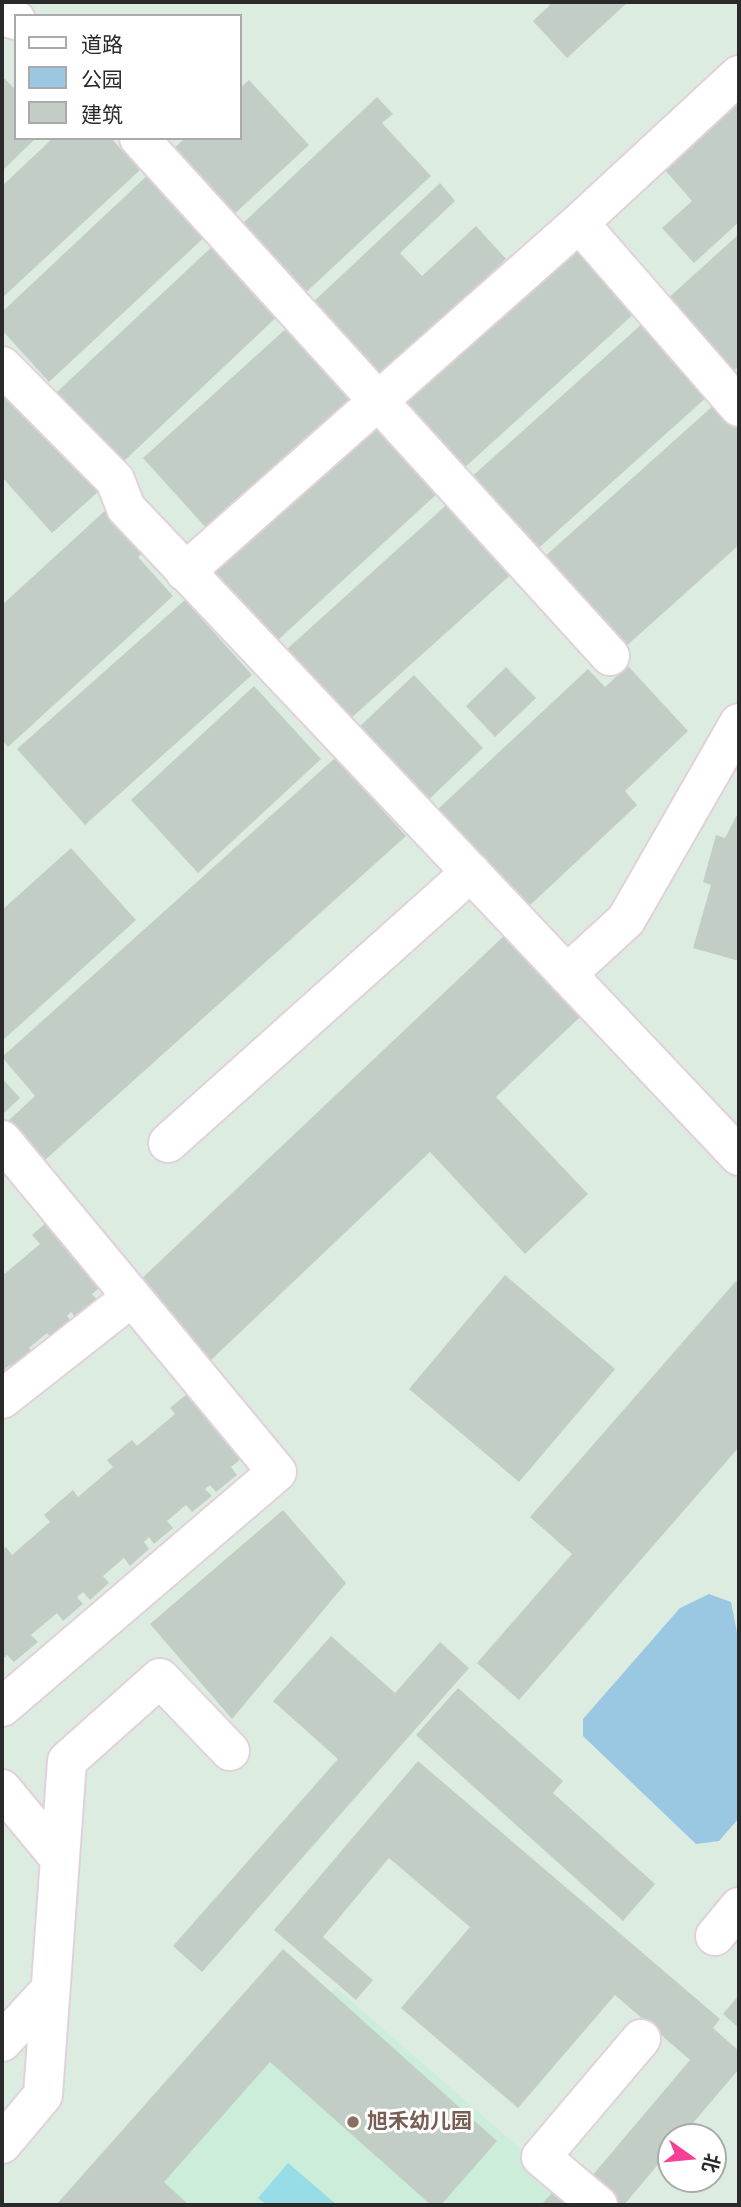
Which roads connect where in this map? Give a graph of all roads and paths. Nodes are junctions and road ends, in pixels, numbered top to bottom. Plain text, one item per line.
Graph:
1 (739, 75) edge
2 (141, 140) edge
3 (579, 223) junction
4 (2, 366) edge
5 (378, 401) junction
6 (739, 407) edge
7 (186, 572) junction
8 (610, 656) dead end
9 (739, 723) edge
10 (471, 872) junction
11 (567, 974) junction
12 (2, 1140) edge
13 (168, 1143) dead end
14 (739, 1156) edge
15 (132, 1297) junction
16 (2, 1399) edge
17 (2, 1707) edge
18 (230, 1751) dead end
19 (2, 1789) edge
20 (60, 1859) junction
21 (739, 1907) edge
22 (715, 1936) dead end
23 (50, 1990) junction
24 (641, 2039) dead end
25 (2, 2042) edge
26 (2, 2144) edge
27 (598, 2205) edge

1 - 3 lane
2 - 5 lane
3 - 5 lane
3 - 6 lane
4 - 7 lane
5 - 7 lane
5 - 8 lane
7 - 10 lane
9 - 11 lane
10 - 11 lane
10 - 13 lane
11 - 14 lane
12 - 15 lane
15 - 16 lane
15 - 17 lane
18 - 20 lane
19 - 20 lane
20 - 23 lane
21 - 22 lane
23 - 25 lane
23 - 26 lane
24 - 27 lane

